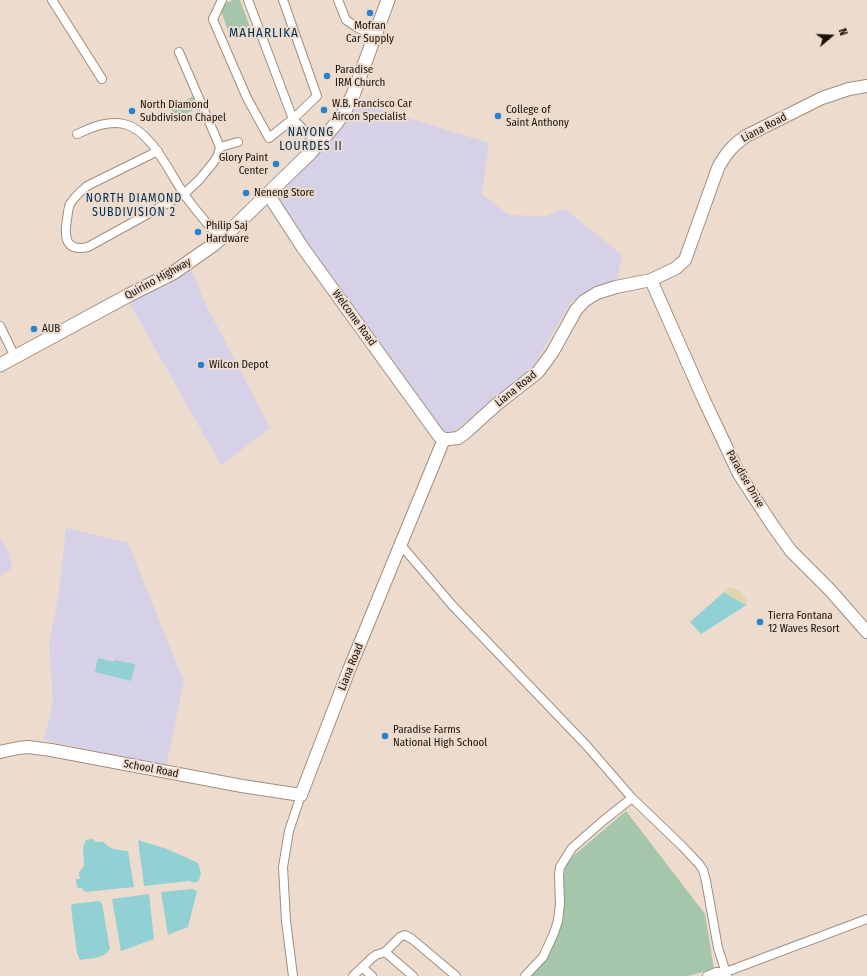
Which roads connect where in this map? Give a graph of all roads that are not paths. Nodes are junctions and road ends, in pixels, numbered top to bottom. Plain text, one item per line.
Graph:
1 (52, 0) edge
2 (222, 0) edge
3 (248, 0) edge
4 (283, 0) edge
5 (338, 0) edge
6 (388, 0) edge
7 (375, 35) junction
8 (180, 52) dead end
9 (102, 78) dead end
10 (867, 86) edge
11 (293, 119) junction
12 (76, 134) dead end
13 (238, 142) dead end
14 (318, 144) junction
15 (220, 147) junction
16 (158, 151) junction
17 (184, 194) junction
18 (268, 194) junction
19 (220, 240) junction
20 (651, 280) junction
21 (0, 326) edge
22 (15, 357) junction
23 (0, 365) edge
24 (444, 439) junction
25 (401, 545) junction
26 (867, 632) edge
27 (0, 752) edge
28 (301, 795) junction
29 (632, 798) junction
30 (867, 919) edge
31 (385, 952) junction
32 (362, 967) junction
33 (727, 974) edge
34 (293, 976) edge
35 (353, 976) edge
36 (372, 976) edge
37 (413, 976) edge
38 (456, 976) edge
39 (526, 976) edge
40 (707, 976) edge

1 - 9 street
2 - 11 street
3 - 11 street
4 - 11 street
5 - 7 street
6 - 7 main road, Quirino Highway
7 - 14 main road, Quirino Highway
8 - 15 street
10 - 20 street, Liana Road
11 - 14 street
12 - 16 street
13 - 15 street
14 - 18 main road, Quirino Highway
15 - 17 street
16 - 17 street
16 - 17 street
17 - 19 street
18 - 19 main road, Quirino Highway
18 - 24 street, Welcome Road
19 - 22 main road, Quirino Highway
20 - 24 street, Liana Road
20 - 26 street, Paradise Drive
21 - 22 street
22 - 23 main road, Quirino Highway
24 - 25 street, Liana Road
25 - 28 street, Liana Road
25 - 29 street
27 - 28 street, School Road
28 - 34 street
29 - 33 street
29 - 39 street
30 - 33 street
31 - 32 street
31 - 37 street
31 - 38 street
32 - 35 street
32 - 36 street
33 - 40 street

